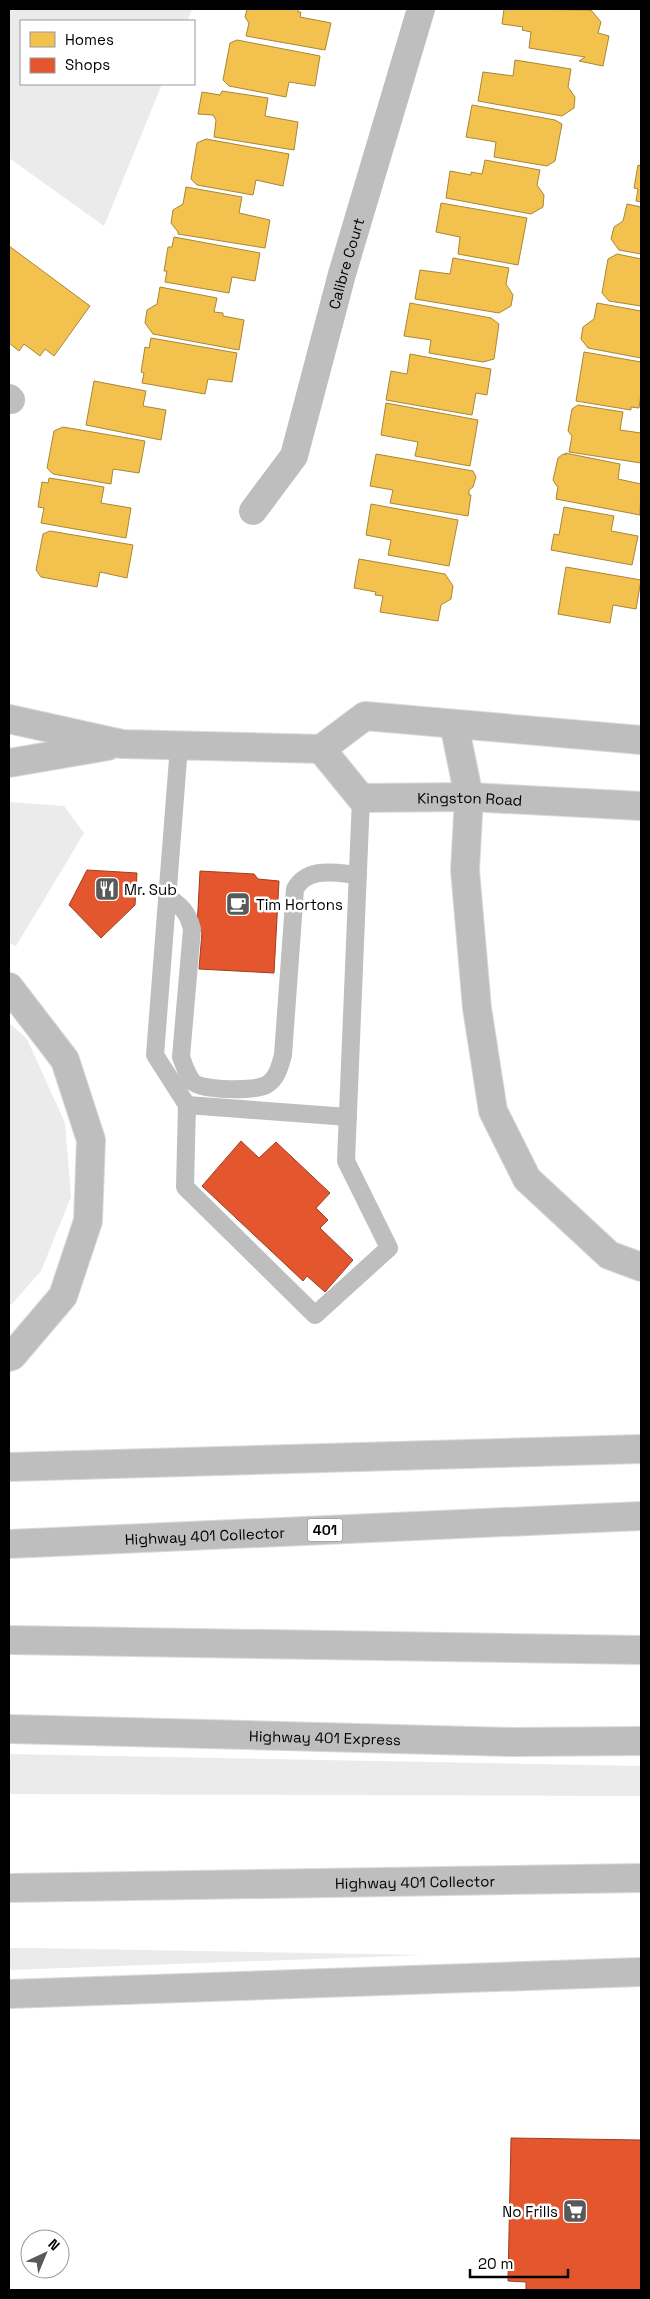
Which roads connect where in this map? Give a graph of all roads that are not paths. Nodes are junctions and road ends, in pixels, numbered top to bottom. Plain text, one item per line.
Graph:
1 (422, 9) edge
2 (253, 511) dead end
3 (9, 719) edge
4 (454, 724) junction
5 (641, 740) edge
6 (122, 744) junction
7 (179, 746) junction
8 (321, 749) junction
9 (9, 763) edge
10 (469, 797) junction
11 (361, 798) junction
12 (641, 806) edge
13 (358, 875) junction
14 (167, 896) junction
15 (9, 987) edge
16 (187, 1105) junction
17 (348, 1117) junction
18 (641, 1267) edge
19 (9, 1357) edge
20 (641, 1450) edge
21 (9, 1467) edge
22 (641, 1516) edge
23 (9, 1544) edge
24 (9, 1640) edge
25 (641, 1650) edge
26 (9, 1729) edge
27 (641, 1740) edge
28 (641, 1878) edge
29 (9, 1888) edge
30 (641, 1972) edge
31 (9, 1994) edge

1 - 2 main road, Calibre Court
3 - 6 main road
4 - 5 main road
4 - 8 main road
4 - 10 main road
6 - 7 main road
6 - 9 main road
7 - 8 main road
7 - 14 lane
8 - 11 main road
10 - 11 main road, Kingston Road
10 - 12 main road, Kingston Road
10 - 18 main road
11 - 13 lane
13 - 14 lane
13 - 17 lane
14 - 16 lane
15 - 19 main road
16 - 17 lane
16 - 17 lane
20 - 21 main road
22 - 23 main road, Highway 401 Collector / 401
24 - 25 main road
26 - 27 main road, Highway 401 Express
28 - 29 main road, Highway 401 Collector
30 - 31 main road

